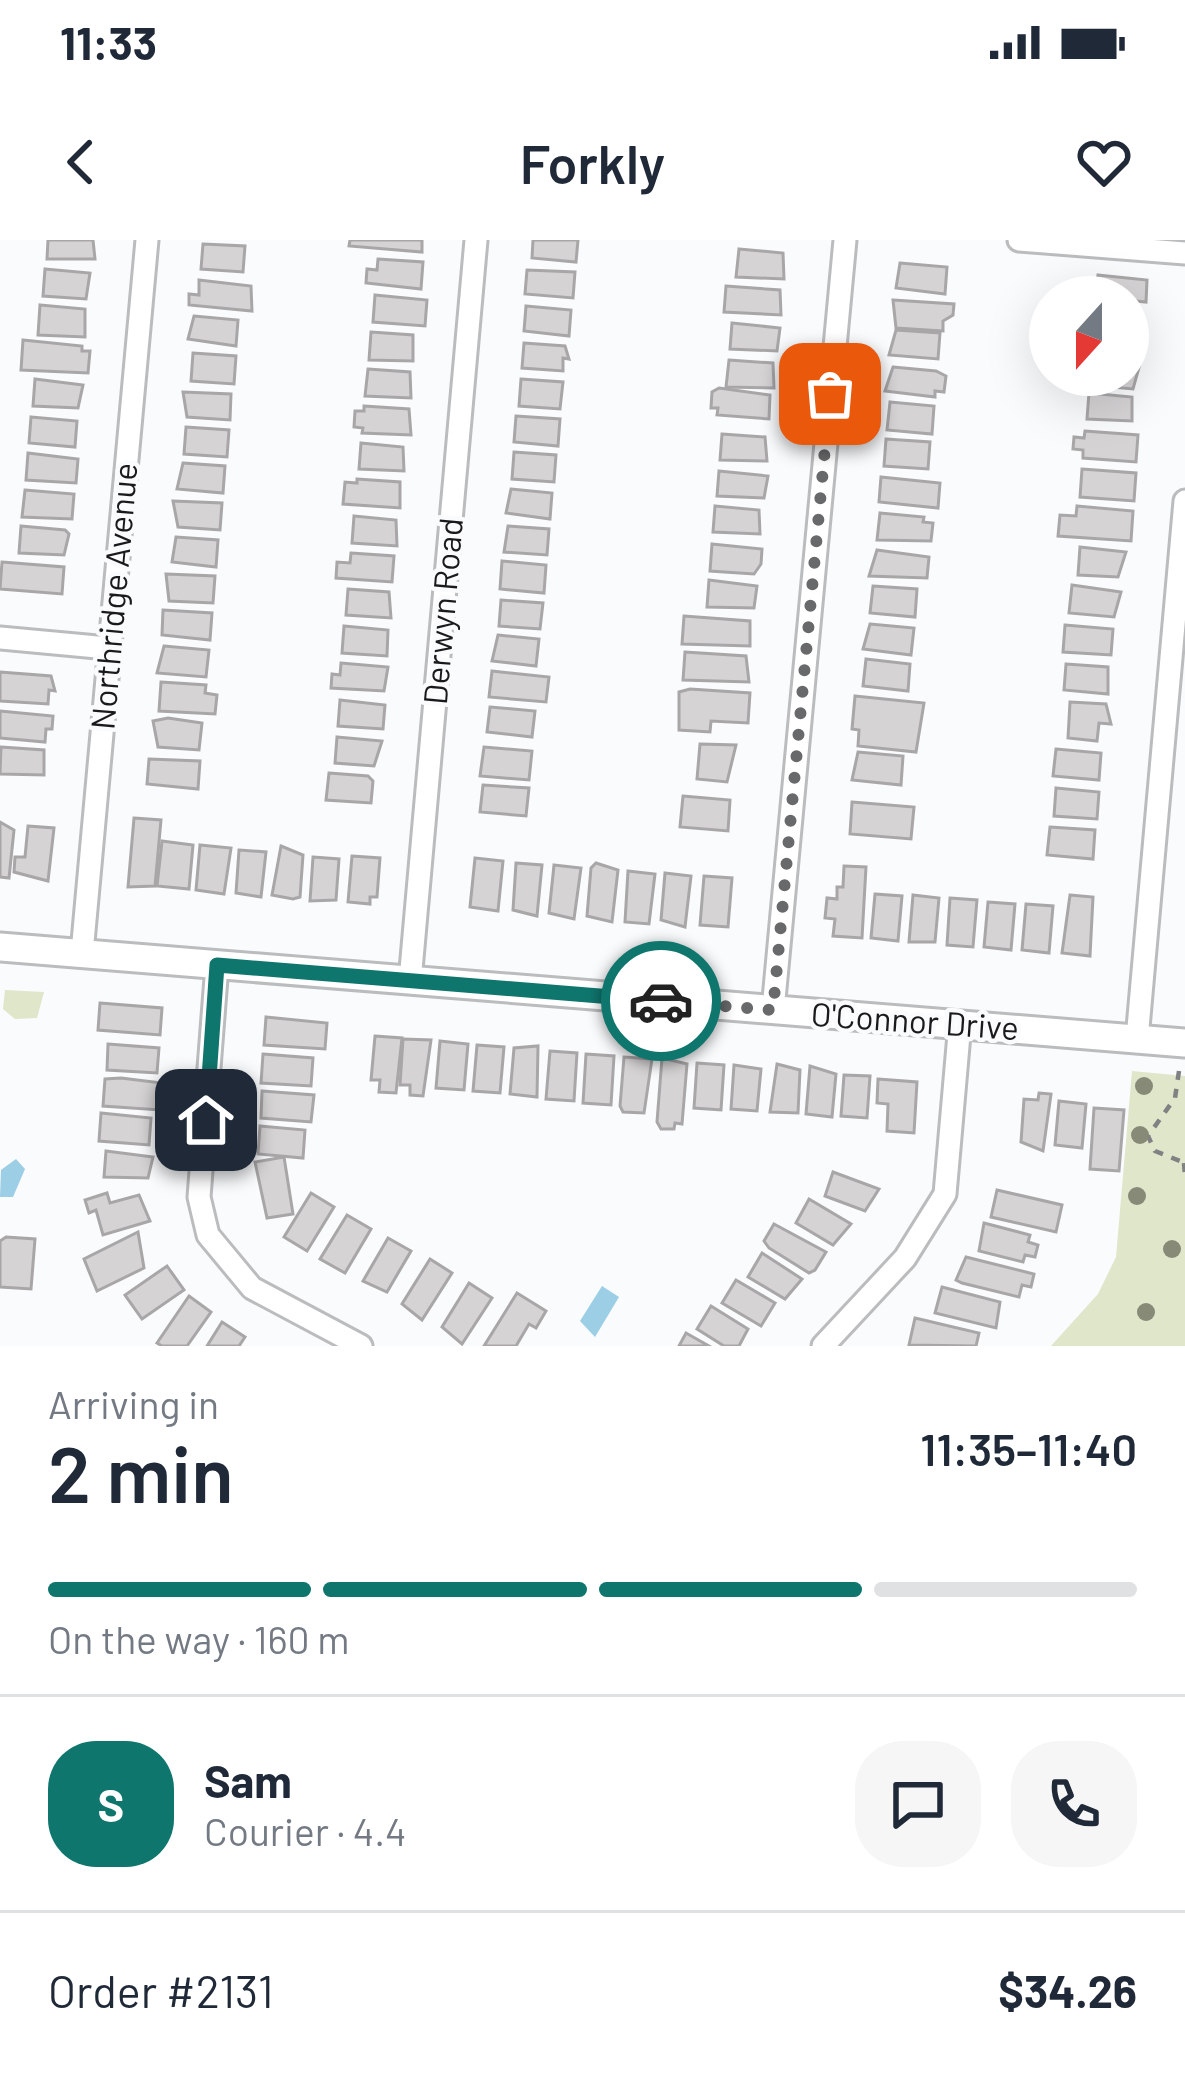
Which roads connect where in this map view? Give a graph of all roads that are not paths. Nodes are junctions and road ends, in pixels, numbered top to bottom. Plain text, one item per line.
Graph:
1 (147, 240) edge
2 (476, 240) edge
3 (844, 240) edge
4 (1019, 240) edge
5 (1185, 253) edge
6 (1185, 501) edge
7 (0, 638) edge
8 (108, 648) junction
9 (0, 947) edge
10 (82, 953) junction
11 (217, 965) junction
12 (410, 981) junction
13 (773, 1010) junction
14 (960, 1023) junction
15 (1137, 1039) junction
16 (1182, 1057) edge
17 (361, 1346) edge
18 (824, 1346) edge

1 - 8 street, Northridge Avenue
2 - 12 street, Derwyn Road
3 - 13 street
4 - 5 street
6 - 15 street
7 - 8 street
8 - 10 street, Northridge Avenue
9 - 10 main road, O'Connor Drive
10 - 11 main road, O'Connor Drive
11 - 12 main road, O'Connor Drive
11 - 17 street
12 - 13 main road, O'Connor Drive
13 - 14 main road, O'Connor Drive
14 - 15 main road, O'Connor Drive
14 - 18 street
15 - 16 main road, O'Connor Drive

